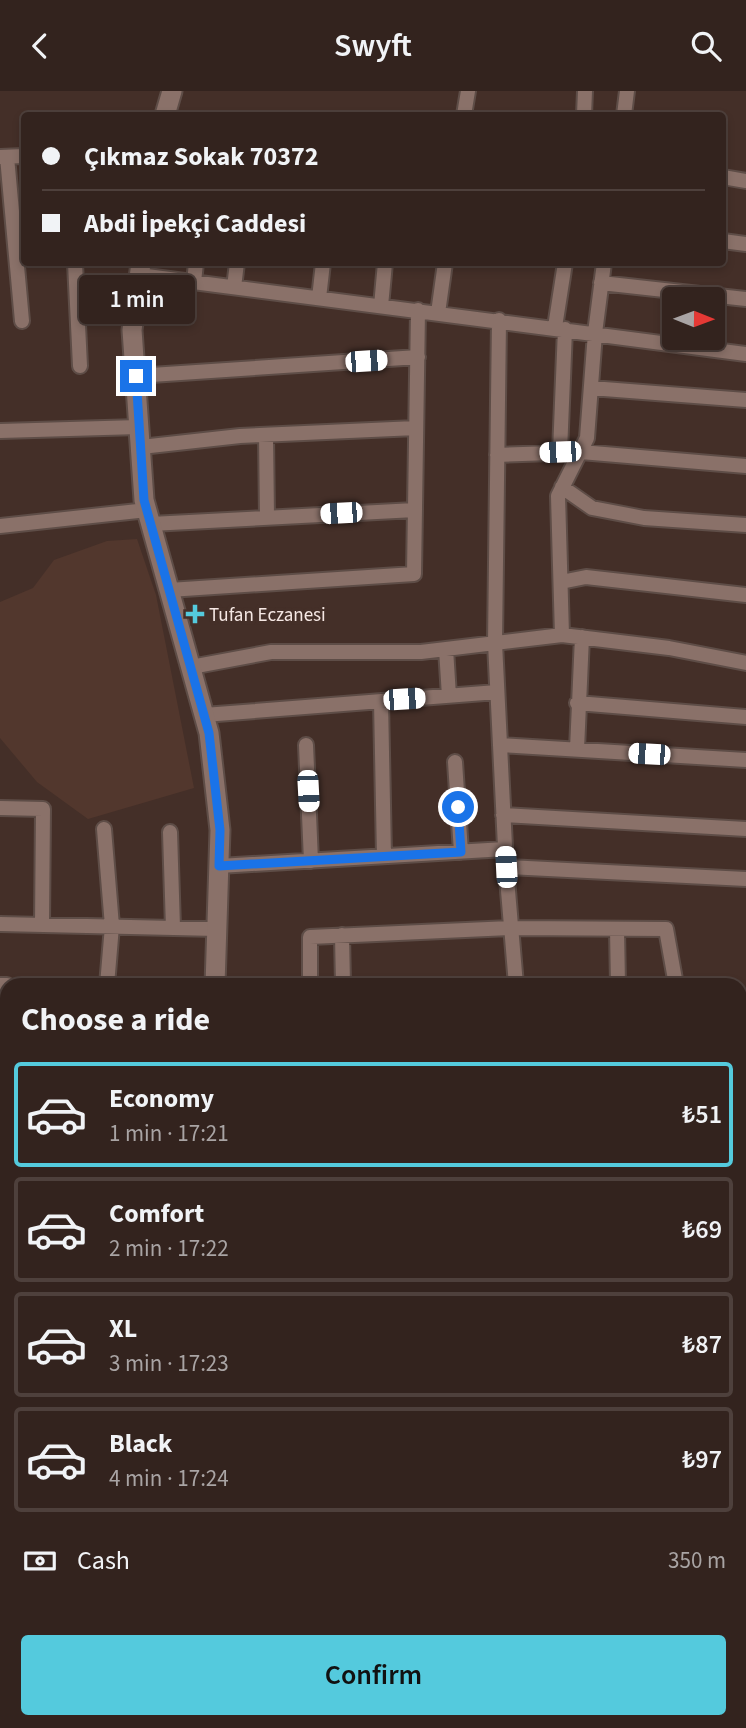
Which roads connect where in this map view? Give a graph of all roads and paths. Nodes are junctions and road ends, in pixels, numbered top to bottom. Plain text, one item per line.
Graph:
1 (172, 91) edge
2 (468, 91) edge
3 (585, 91) edge
4 (627, 91) edge
5 (166, 112) edge
6 (464, 112) edge
7 (584, 112) edge
8 (624, 112) edge
9 (4, 157) edge
10 (726, 178) edge
11 (746, 181) edge
12 (726, 241) edge
13 (746, 244) edge
14 (75, 266) edge
15 (196, 266) edge
16 (237, 266) edge
17 (323, 266) edge
18 (385, 266) edge
19 (445, 266) edge
20 (565, 266) edge
21 (604, 266) edge
22 (140, 269) edge
23 (194, 282) junction
24 (601, 282) junction
25 (234, 287) junction
26 (318, 298) junction
27 (746, 299) edge
28 (381, 306) junction
29 (418, 310) junction
30 (438, 313) junction
31 (499, 320) junction
32 (22, 321) dead end
33 (560, 328) junction
34 (595, 333) junction
35 (746, 354) edge
36 (418, 357) junction
37 (80, 366) dead end
38 (136, 376) junction
39 (591, 388) junction
40 (746, 400) edge
41 (416, 428) junction
42 (0, 431) edge
43 (266, 435) junction
44 (140, 437) junction
45 (560, 452) junction
46 (580, 452) junction
47 (497, 455) junction
48 (746, 466) edge
49 (562, 487) junction
50 (415, 510) junction
51 (149, 517) junction
52 (267, 517) junction
53 (746, 525) edge
54 (0, 526) edge
55 (561, 582) junction
56 (169, 590) junction
57 (746, 595) edge
58 (562, 635) junction
59 (582, 637) junction
60 (495, 643) junction
61 (446, 649) junction
62 (746, 663) edge
63 (191, 667) junction
64 (497, 692) junction
65 (449, 696) junction
66 (381, 701) junction
67 (577, 703) junction
68 (204, 715) junction
69 (746, 717) edge
70 (306, 745) dead end
71 (500, 745) junction
72 (577, 749) junction
73 (746, 759) edge
74 (455, 762) dead end
75 (0, 807) edge
76 (503, 815) junction
77 (746, 828) edge
78 (104, 829) dead end
79 (170, 832) dead end
80 (505, 849) junction
81 (461, 852) junction
82 (384, 856) junction
83 (311, 860) junction
84 (219, 866) junction
85 (506, 867) junction
86 (746, 879) edge
87 (0, 924) edge
88 (43, 925) junction
89 (112, 926) junction
90 (173, 928) junction
91 (511, 928) junction
92 (217, 929) junction
93 (617, 929) junction
94 (342, 935) junction
95 (108, 978) edge
96 (215, 978) edge
97 (310, 978) edge
98 (343, 978) edge
99 (515, 978) edge
100 (618, 978) edge
101 (675, 978) edge

1 - 5 main road
2 - 6 street
3 - 7 street
4 - 8 street
9 - 32 street
10 - 11 street
12 - 13 street
14 - 37 street
15 - 23 street
16 - 25 street
17 - 26 street
18 - 28 street
19 - 30 street
20 - 33 street
21 - 24 street
22 - 23 street
22 - 38 main road
23 - 25 street
24 - 27 street
24 - 34 street
25 - 26 street
26 - 28 street
28 - 29 street
29 - 30 street
29 - 36 street
30 - 31 street
31 - 33 street
31 - 47 street
33 - 34 street
33 - 45 street
34 - 35 street
34 - 39 street
36 - 38 street
36 - 41 street
38 - 44 main road
39 - 40 street
39 - 46 street
41 - 43 street
41 - 50 street
42 - 44 street
43 - 44 street
43 - 52 street
44 - 51 main road
45 - 46 street
45 - 47 street
46 - 48 street
46 - 49 street
47 - 60 street
49 - 53 street
49 - 55 street
50 - 52 street
50 - 56 street
51 - 52 street
51 - 54 street
51 - 56 main road
55 - 57 street
55 - 58 street
56 - 63 main road
58 - 59 street
58 - 60 street
59 - 62 street
59 - 67 street
60 - 61 street
60 - 64 street
61 - 63 street
61 - 65 street
63 - 68 main road
64 - 65 street
64 - 71 street
65 - 66 street
66 - 68 street
66 - 82 street
67 - 69 street
67 - 72 street
68 - 84 main road
70 - 83 street
71 - 72 street
71 - 76 street
72 - 73 street
74 - 81 street
75 - 88 street
76 - 77 street
76 - 80 street
78 - 89 street
79 - 90 street
80 - 81 street
80 - 85 street
81 - 82 street
82 - 83 street
83 - 84 street
84 - 92 main road
85 - 86 street
85 - 91 street
87 - 88 street
88 - 89 street
89 - 90 street
89 - 95 street
90 - 92 street
91 - 93 street
91 - 94 street
91 - 99 street
92 - 96 main road
93 - 100 street
93 - 101 street
94 - 97 street
94 - 98 street

